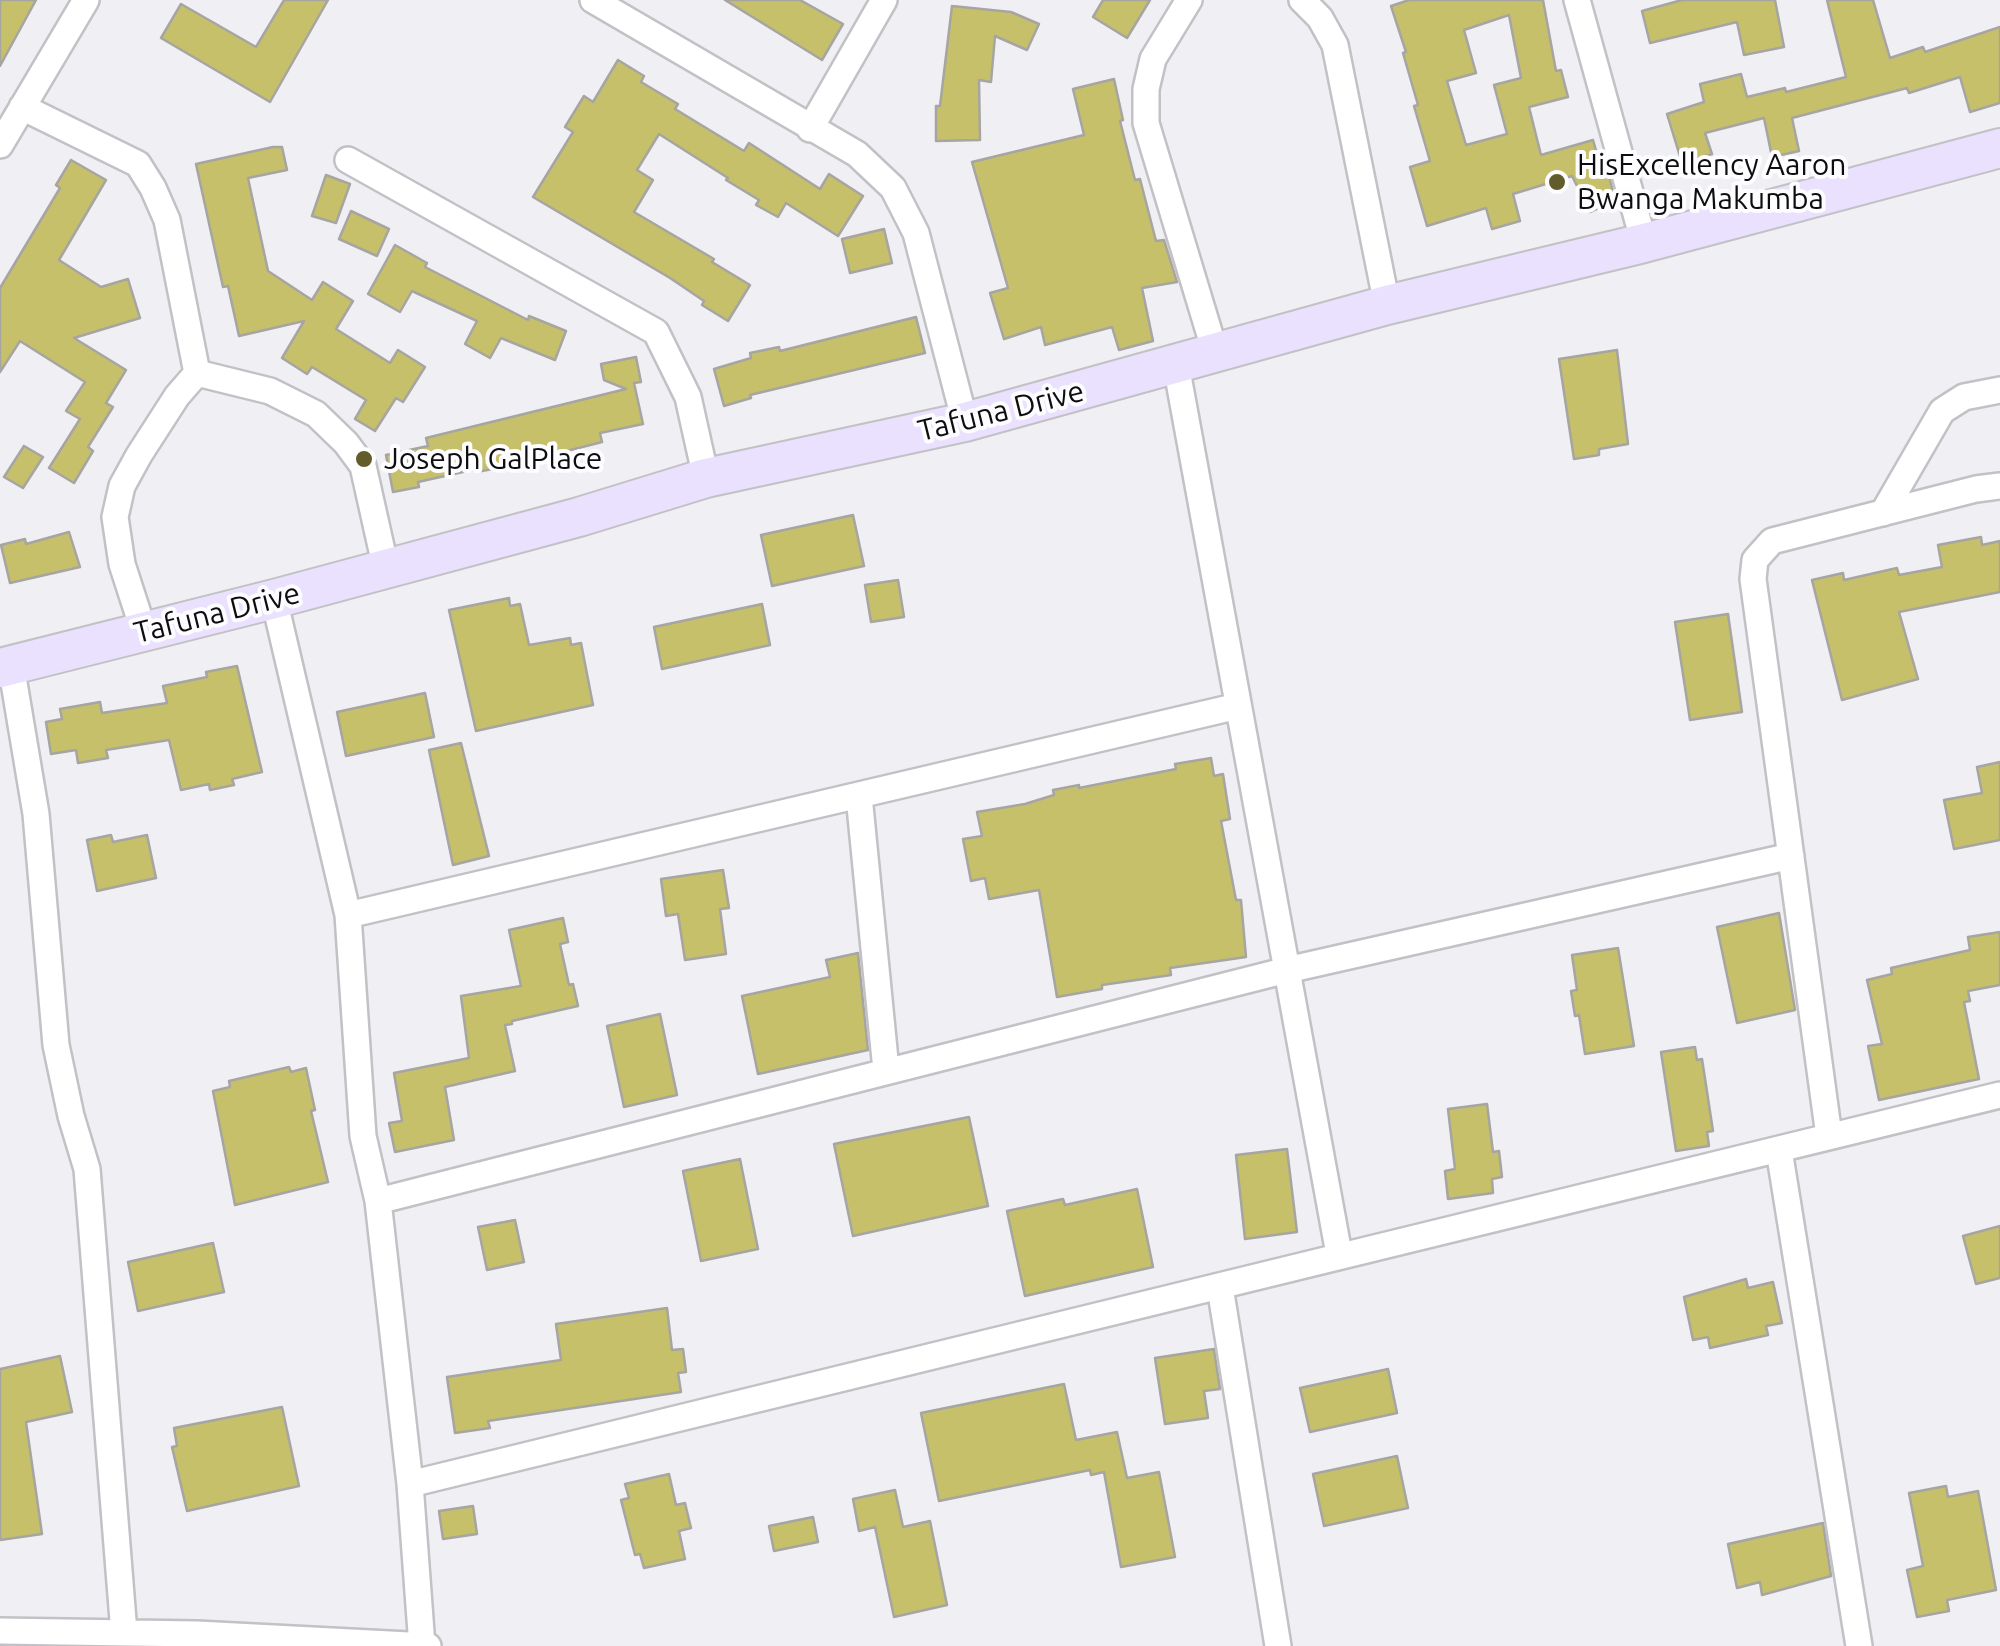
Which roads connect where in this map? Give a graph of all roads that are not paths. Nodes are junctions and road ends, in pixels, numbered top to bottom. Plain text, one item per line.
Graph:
1 (86, 0) edge
2 (594, 0) edge
3 (884, 0) edge
4 (1189, 0) edge
5 (1302, 0) edge
6 (1577, 0) edge
7 (22, 107) junction
8 (810, 129) junction
9 (0, 145) edge
10 (2000, 148) edge
11 (348, 160) dead end
12 (1644, 243) junction
13 (1387, 304) junction
14 (1216, 355) junction
15 (1176, 365) junction
16 (197, 372) junction
17 (2000, 390) edge
18 (965, 422) junction
19 (706, 478) junction
20 (2000, 486) edge
21 (1884, 513) junction
22 (386, 569) junction
23 (274, 600) junction
24 (144, 632) junction
25 (6, 667) edge
26 (1238, 706) junction
27 (858, 796) junction
28 (1791, 856) junction
29 (348, 915) junction
30 (1287, 970) junction
31 (886, 1070) junction
32 (2000, 1096) edge
33 (1830, 1136) junction
34 (1779, 1150) junction
35 (378, 1202) junction
36 (1339, 1254) junction
37 (1220, 1288) junction
38 (410, 1484) junction
39 (124, 1633) junction
40 (6, 1636) edge
41 (425, 1646) edge
42 (1278, 1646) edge
43 (1860, 1646) edge

1 - 7 street
2 - 8 street
3 - 8 street
4 - 14 street
5 - 13 street
6 - 12 street
7 - 9 street
7 - 16 street
8 - 18 street
10 - 12 main road, Tafuna Drive
11 - 19 street
12 - 13 main road, Tafuna Drive
13 - 14 main road, Tafuna Drive
14 - 15 main road, Tafuna Drive
15 - 18 main road, Tafuna Drive
15 - 26 street
16 - 22 street
16 - 24 street
17 - 21 street
18 - 19 main road, Tafuna Drive
19 - 22 main road, Tafuna Drive
20 - 21 street
21 - 28 street
22 - 23 main road, Tafuna Drive
23 - 24 main road, Tafuna Drive
23 - 29 street
24 - 25 main road, Tafuna Drive
25 - 39 street
26 - 27 street
26 - 30 street
27 - 29 street
27 - 31 street
28 - 30 street
28 - 33 street
29 - 35 street
30 - 31 street
30 - 36 street
31 - 35 street
32 - 33 street
33 - 34 street
34 - 36 street
34 - 43 street
35 - 38 street
36 - 37 street
37 - 38 street
37 - 42 street
38 - 41 street
39 - 40 street
39 - 41 street

